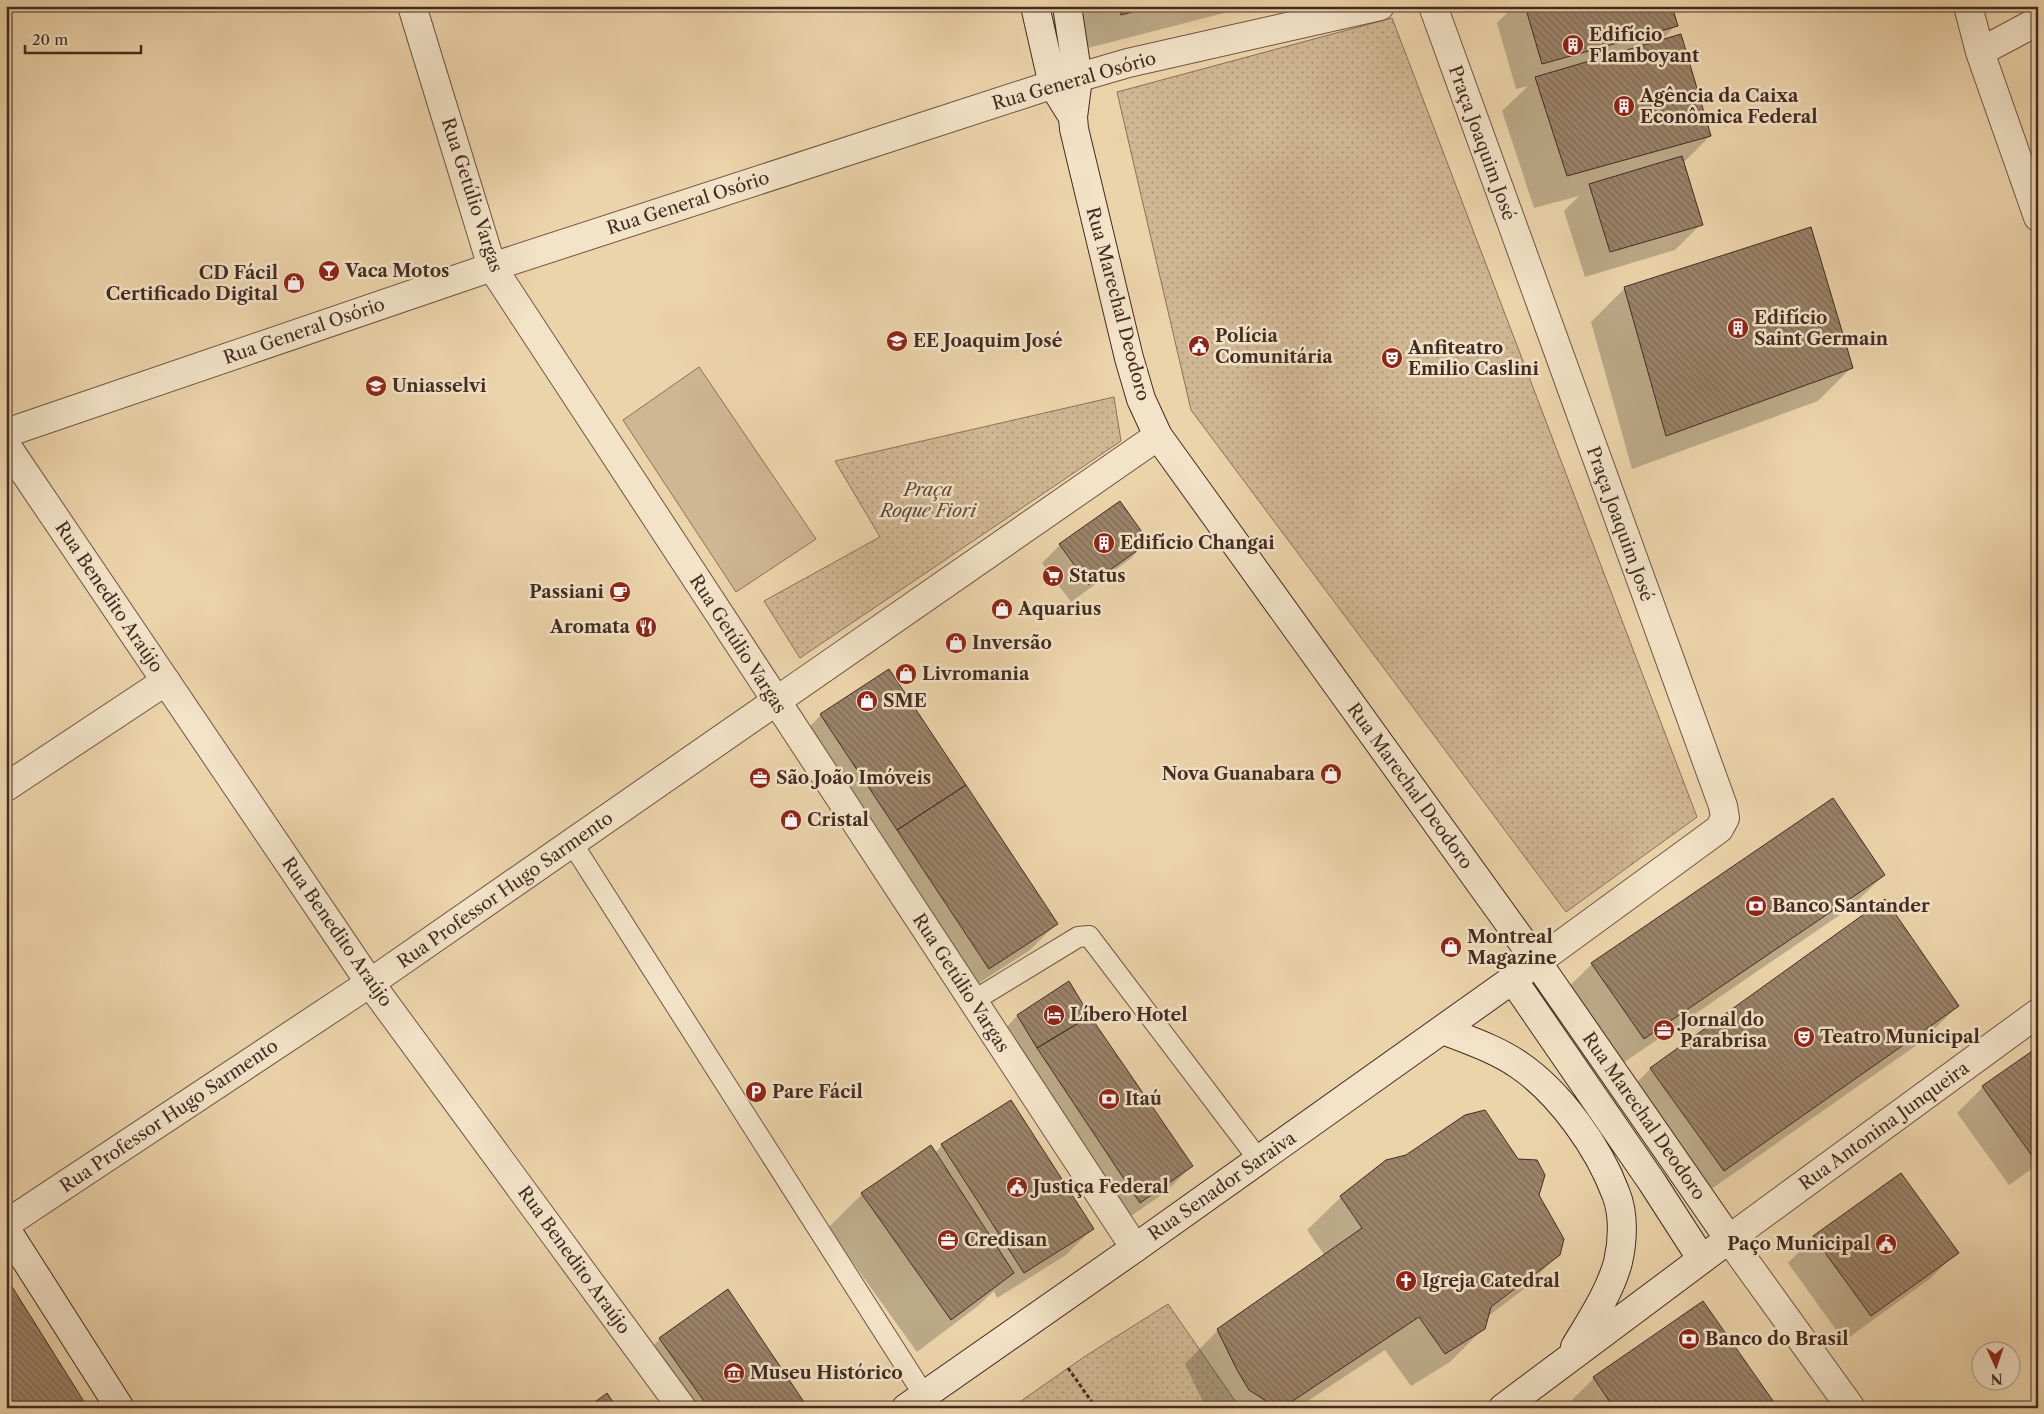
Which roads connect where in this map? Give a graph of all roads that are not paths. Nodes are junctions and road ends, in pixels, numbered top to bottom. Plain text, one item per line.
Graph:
1 (412, 6) edge
2 (1035, 6) edge
3 (1067, 6) edge
4 (1380, 6) edge
5 (1433, 6) edge
6 (1968, 6) edge
7 (2038, 21) edge
8 (1980, 52) junction
9 (1066, 82) junction
10 (2038, 217) edge
11 (492, 267) junction
12 (6, 433) edge
13 (1158, 436) junction
14 (6, 445) edge
15 (166, 682) junction
16 (776, 702) junction
17 (6, 787) edge
18 (572, 843) junction
19 (1537, 962) junction
20 (1513, 980) junction
21 (370, 983) junction
22 (973, 1001) junction
23 (2038, 1013) edge
24 (1443, 1030) junction
25 (1260, 1160) junction
26 (6, 1224) edge
27 (6, 1229) edge
28 (1729, 1239) junction
29 (1136, 1248) junction
30 (1701, 1258) junction
31 (1568, 1359) junction
32 (915, 1401) edge
33 (120, 1408) edge
34 (682, 1408) edge
35 (1504, 1408) edge
36 (1851, 1408) edge

1 - 11 street, Rua Getúlio Vargas
2 - 9 street
3 - 9 street
4 - 9 street, Rua General Osório
5 - 19 street, Praça Joaquim José
6 - 8 street
7 - 8 street
8 - 10 street
9 - 11 street, Rua General Osório
9 - 13 street, Rua Marechal Deodoro
11 - 12 street, Rua General Osório
11 - 16 street, Rua Getúlio Vargas
13 - 16 street
13 - 19 street, Rua Marechal Deodoro
14 - 15 street, Rua Benedito Araújo
15 - 17 street
15 - 21 street, Rua Benedito Araújo
16 - 18 street, Rua Professor Hugo Sarmento
16 - 22 street, Rua Getúlio Vargas
18 - 21 street, Rua Professor Hugo Sarmento
18 - 32 lane
19 - 20 street, Rua Senador Saraiva
19 - 28 street, Rua Marechal Deodoro
20 - 24 street, Rua Senador Saraiva
20 - 30 street, Rua Marechal Deodoro
21 - 26 street, Rua Professor Hugo Sarmento
21 - 34 street, Rua Benedito Araújo
22 - 25 lane
22 - 29 street, Rua Getúlio Vargas
23 - 28 street, Rua Antonina Junqueira
24 - 25 street, Rua Senador Saraiva
24 - 31 street
25 - 29 street, Rua Senador Saraiva
27 - 33 street
28 - 30 street, Rua Antonina Junqueira
28 - 36 street, Rua Marechal Deodoro
29 - 32 street, Rua Senador Saraiva
30 - 31 street, Rua Antonina Junqueira
31 - 35 street, Rua Antonina Junqueira

